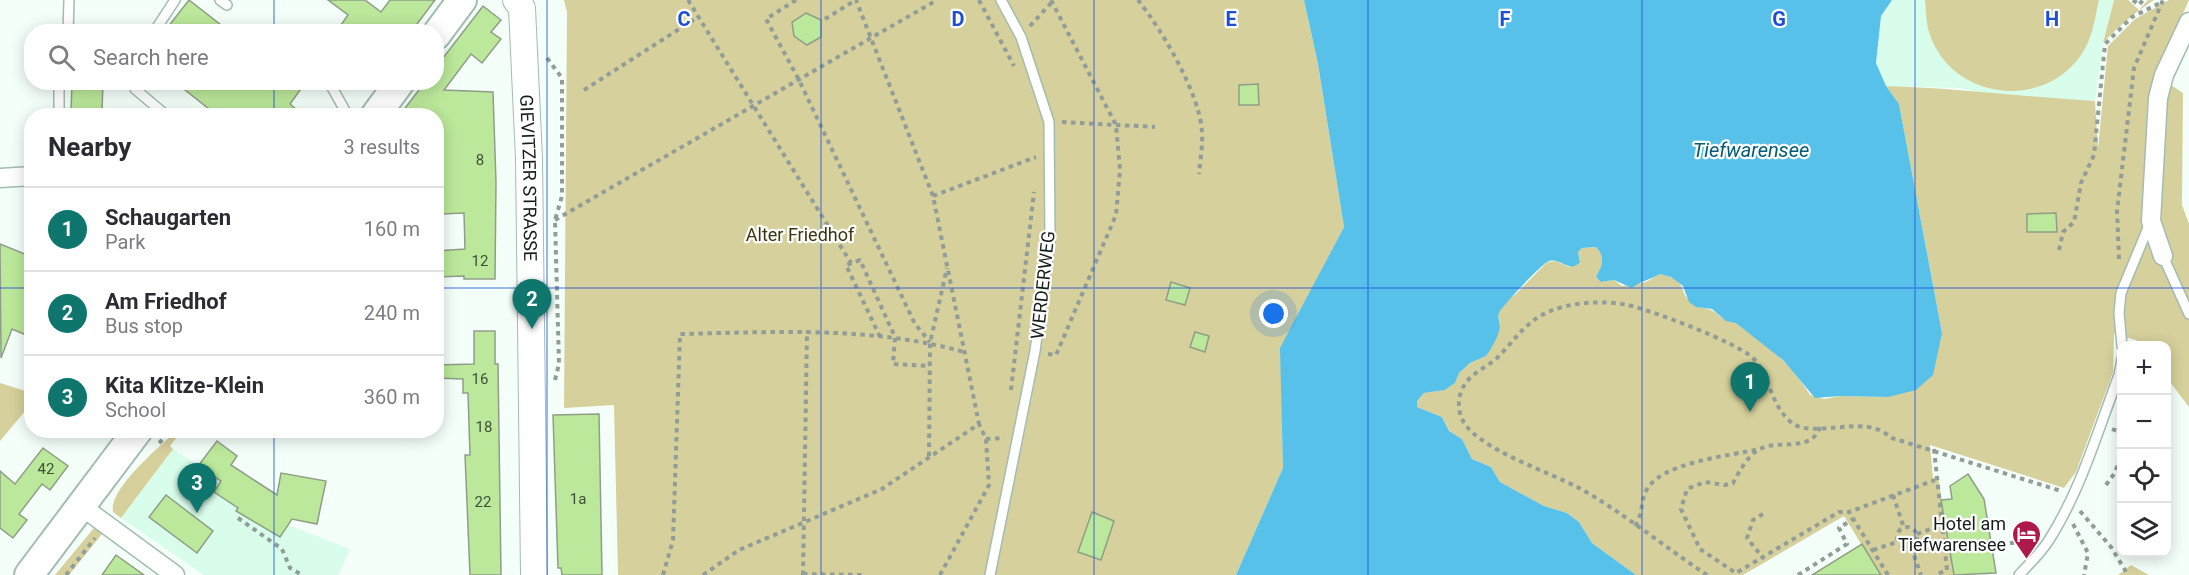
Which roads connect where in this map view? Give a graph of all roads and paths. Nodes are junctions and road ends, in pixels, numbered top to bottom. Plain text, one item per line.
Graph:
1 (69, 0) edge
2 (175, 0) edge
3 (462, 0) edge
4 (688, 0) edge
5 (796, 0) edge
6 (856, 0) edge
7 (937, 0) edge
8 (979, 0) edge
9 (1001, 0) edge
10 (1138, 0) edge
11 (2133, 0) edge
12 (2143, 0) edge
13 (1051, 1) edge
14 (2162, 1) edge
15 (520, 3) edge
16 (698, 17) junction
17 (825, 19) dead end
18 (68, 24) edge
19 (159, 24) edge
20 (444, 24) edge
21 (2189, 24) edge
22 (1021, 37) junction
23 (871, 38) junction
24 (541, 51) dead end
25 (1018, 74) dead end
26 (798, 80) junction
27 (59, 90) edge
28 (136, 90) edge
29 (333, 90) edge
30 (394, 90) edge
31 (584, 90) dead end
32 (753, 106) junction
33 (58, 108) edge
34 (158, 108) edge
35 (344, 108) edge
36 (381, 108) edge
37 (1050, 122) junction
38 (1116, 125) junction
39 (1155, 127) dead end
40 (1036, 146) dead end
41 (1038, 156) junction
42 (1036, 168) dead end
43 (1199, 174) dead end
44 (24, 176) edge
45 (0, 178) edge
46 (1035, 180) dead end
47 (933, 196) junction
48 (555, 220) junction
49 (2151, 221) junction
50 (2059, 250) dead end
51 (2163, 256) joint
52 (851, 263) junction
53 (947, 266) junction
54 (2121, 292) junction
55 (2189, 314) edge
56 (807, 331) junction
57 (880, 337) junction
58 (895, 338) junction
59 (2122, 341) edge
60 (930, 343) junction
61 (1035, 351) junction
62 (964, 352) junction
63 (930, 366) junction
64 (2117, 380) edge
65 (1010, 391) dead end
66 (533, 400) junction
67 (979, 424) junction
68 (1006, 426) dead end
69 (1820, 427) junction
70 (132, 438) edge
71 (986, 439) junction
72 (1759, 449) junction
73 (1934, 449) junction
74 (929, 457) junction
75 (2117, 466) edge
76 (1935, 480) junction
77 (2106, 485) dead end
78 (1893, 495) junction
79 (2071, 498) junction
80 (81, 506) junction
81 (1849, 512) junction
82 (1763, 514) dead end
83 (2063, 517) junction
84 (238, 518) dead end
85 (1853, 519) junction
86 (802, 525) junction
87 (1941, 525) junction
88 (1635, 526) junction
89 (108, 527) junction
90 (1904, 528) junction
91 (1917, 534) junction
92 (1897, 542) junction
93 (2048, 543) junction
94 (1992, 545) dead end
95 (1911, 547) junction
96 (1873, 550) junction
97 (1764, 559) junction
98 (1947, 573) edge
99 (1736, 574) edge
100 (29, 575) edge
101 (66, 575) edge
102 (174, 575) edge
103 (302, 575) edge
104 (534, 575) edge
105 (663, 575) edge
106 (703, 575) edge
107 (803, 575) edge
108 (863, 575) edge
109 (940, 575) edge
110 (990, 575) edge
111 (1707, 575) edge
112 (1798, 575) edge
113 (1888, 575) edge
114 (1921, 575) edge
115 (1935, 575) edge
116 (2019, 575) edge
117 (2084, 575) edge
118 (2128, 575) edge

1 - 18 lane
2 - 19 lane
3 - 20 main road
4 - 16 path
5 - 26 path
6 - 17 path
6 - 23 path
7 - 23 path
8 - 25 path
9 - 22 lane, WERDERWEG
10 - 43 path
11 - 12 path
13 - 22 path
13 - 38 path
14 - 50 path
14 - 54 path
15 - 66 main road, GIEVITZER STRASSE
16 - 31 path
16 - 32 path
21 - 49 street
22 - 37 lane, WERDERWEG
23 - 26 path
23 - 47 path
24 - 48 path
26 - 32 path
26 - 60 path
27 - 33 lane
28 - 34 lane
29 - 35 lane
30 - 36 main road
32 - 48 path
32 - 52 path
37 - 38 path
37 - 61 lane, WERDERWEG
38 - 39 path
38 - 61 path
40 - 41 path
41 - 42 path
41 - 47 path
44 - 45 street
46 - 65 path
47 - 53 path
48 - 66 path
49 - 51 street
49 - 54 lane
51 - 55 lane
52 - 57 path
52 - 58 path
53 - 60 path
53 - 62 path
54 - 59 lane
56 - 57 path
56 - 86 path
56 - 105 path
57 - 58 path
58 - 60 path
58 - 63 path
60 - 62 path
60 - 63 path
61 - 110 lane, WERDERWEG
62 - 67 path
63 - 74 path
64 - 79 lane
66 - 104 main road, GIEVITZER STRASSE
67 - 71 path
67 - 74 path
68 - 71 path
69 - 72 path
69 - 73 path
69 - 88 path
70 - 80 main road
71 - 109 path
72 - 88 path
72 - 99 path
73 - 76 path
73 - 79 path
74 - 86 path
75 - 77 path
76 - 78 path
76 - 87 path
78 - 81 path
78 - 90 path
79 - 83 lane
79 - 118 path
80 - 89 street
80 - 100 main road
81 - 85 path
81 - 97 path
82 - 97 path
83 - 93 lane
83 - 117 path
84 - 103 path
85 - 96 path
85 - 112 path
86 - 106 path
86 - 107 path
87 - 91 path
87 - 98 path
88 - 111 path
89 - 101 path
89 - 102 street
90 - 91 path
90 - 92 path
91 - 95 path
92 - 95 path
92 - 96 path
93 - 94 path
93 - 116 lane
95 - 114 path
96 - 113 path
97 - 99 path
98 - 115 path
107 - 108 path

